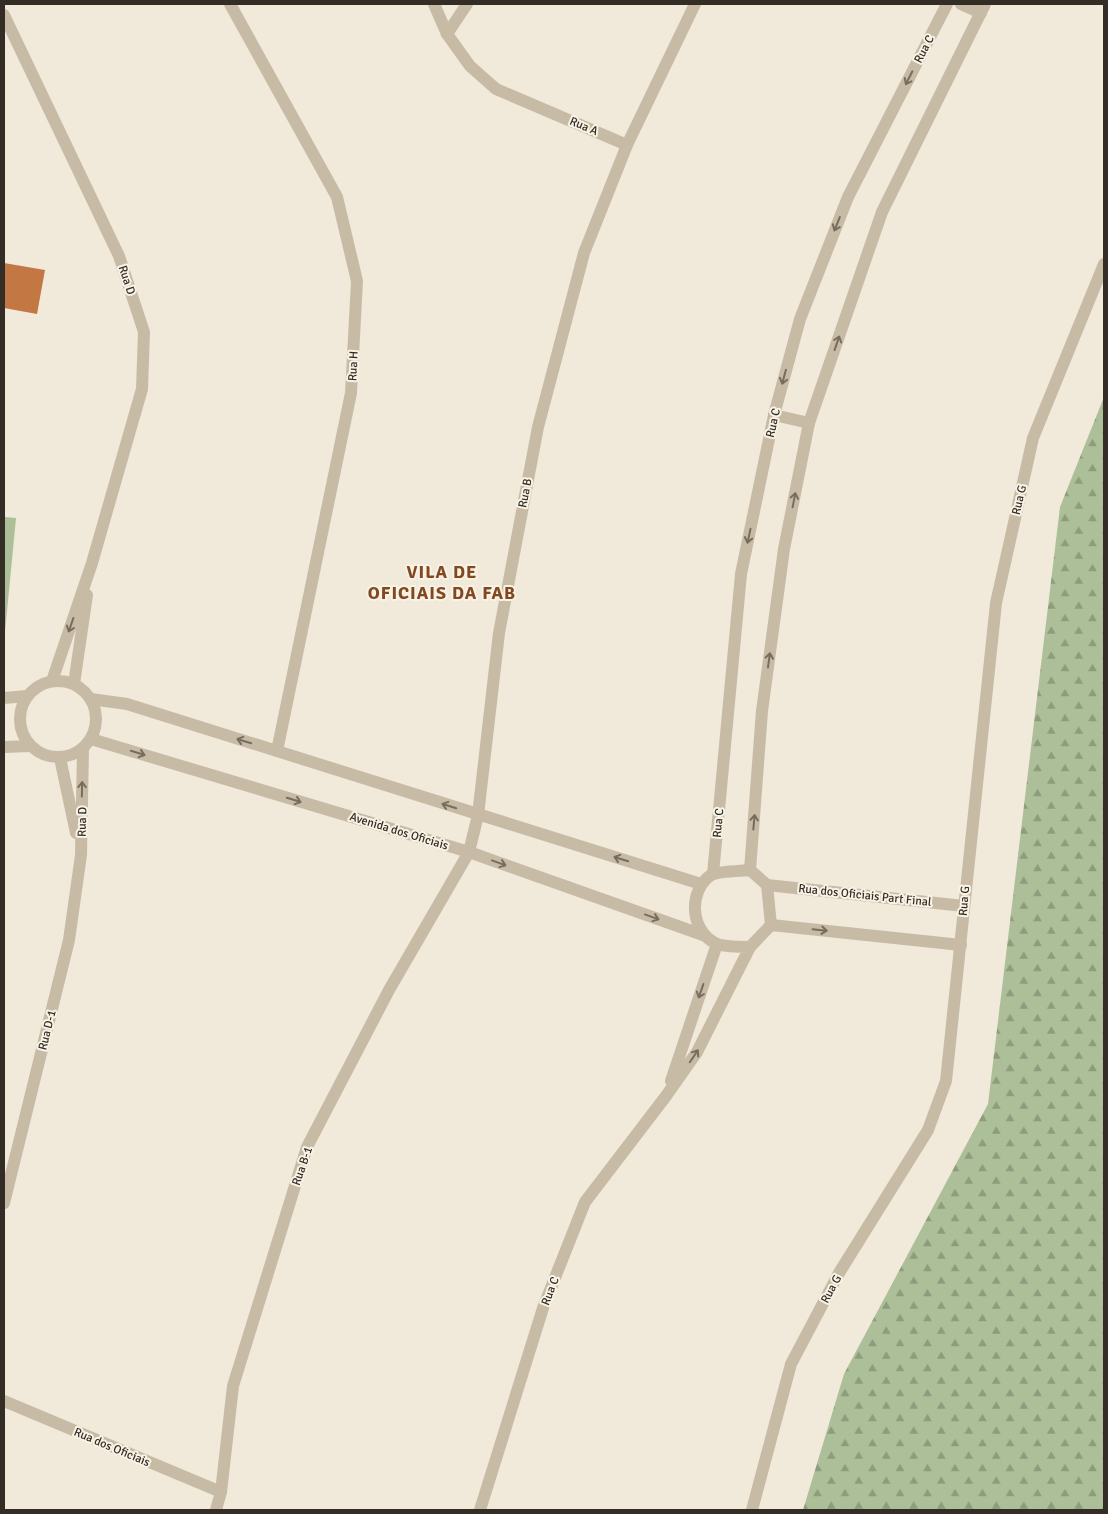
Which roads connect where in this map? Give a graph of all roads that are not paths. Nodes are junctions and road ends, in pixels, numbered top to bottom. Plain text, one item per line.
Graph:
1 (230, 4) edge
2 (434, 4) edge
3 (467, 4) edge
4 (695, 4) edge
5 (947, 4) edge
6 (961, 4) edge
7 (983, 8) edge
8 (4, 15) edge
9 (447, 34) junction
10 (627, 145) junction
11 (1104, 264) edge
12 (774, 414) junction
13 (809, 423) junction
14 (92, 563) junction
15 (52, 681) junction
16 (74, 684) junction
17 (27, 696) junction
18 (4, 698) edge
19 (91, 699) junction
20 (87, 744) junction
21 (30, 746) junction
22 (4, 748) edge
23 (278, 751) junction
24 (60, 758) junction
25 (478, 815) junction
26 (469, 852) junction
27 (81, 855) junction
28 (750, 870) junction
29 (713, 874) junction
30 (701, 884) junction
31 (767, 885) junction
32 (964, 906) junction
33 (771, 925) junction
34 (703, 935) junction
35 (717, 944) junction
36 (960, 945) junction
37 (750, 946) junction
38 (666, 1096) junction
39 (4, 1203) edge
40 (4, 1401) edge
41 (221, 1492) junction
42 (216, 1510) edge
43 (480, 1510) edge
44 (752, 1510) edge

1 - 23 street, Rua H
2 - 9 street, Rua A
3 - 9 street
4 - 10 street
5 -> 12 street, Rua C
6 - 7 street
13 -> 7 street
8 - 14 street, Rua D
9 - 10 street, Rua A
10 - 25 street, Rua B
11 - 32 street, Rua G
12 - 13 street
12 -> 29 street, Rua C
28 -> 13 street
14 -> 15 street, Rua D
14 - 16 street, Rua D
15 - 16 street
15 - 17 street
16 - 19 street
17 - 18 street
17 - 21 street
19 - 20 street
23 -> 19 street
20 - 24 street
20 -> 26 street, Avenida dos Oficiais
27 -> 20 street, Rua D
21 - 22 street
21 - 24 street
25 -> 23 street
24 - 27 street, Rua D
25 - 26 street, Rua B
30 -> 25 street
26 -> 34 street, Avenida dos Oficiais
26 - 41 street, Rua B-1
27 - 39 street, Rua D-1
28 - 29 street
28 - 31 street
29 - 30 street
30 - 34 street
31 - 32 street, Rua dos Oficiais Part Final
31 - 33 street
32 - 36 street, Rua G
33 -> 36 street
33 - 37 street
34 - 35 street
35 - 37 street
35 -> 38 street, Rua C
36 - 44 street, Rua G
38 -> 37 street, Rua C
38 - 43 street, Rua C
40 - 41 street, Rua dos Oficiais
41 - 42 street, Rua B-1

